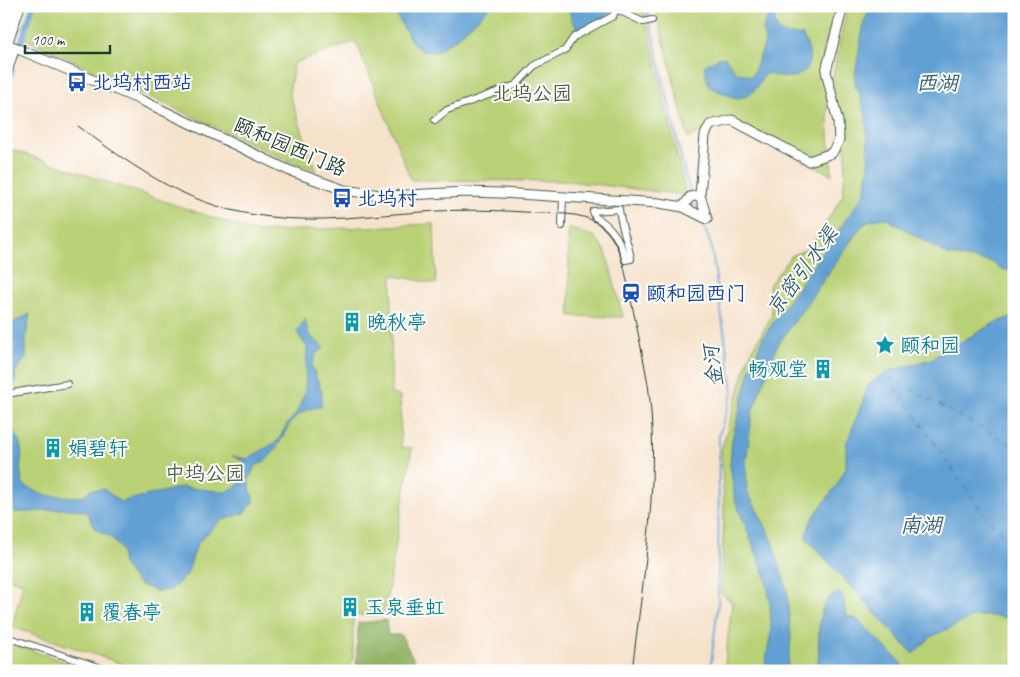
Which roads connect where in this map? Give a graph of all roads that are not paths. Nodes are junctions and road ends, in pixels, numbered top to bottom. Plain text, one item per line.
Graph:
1 (11, 6) edge
2 (20, 6) edge
3 (843, 6) edge
4 (650, 20) dead end
5 (6, 22) edge
6 (9, 46) edge
7 (6, 74) edge
8 (435, 120) dead end
9 (695, 195) junction
10 (563, 197) junction
11 (683, 207) junction
12 (618, 209) joint
13 (562, 226) dead end
14 (67, 384) dead end
15 (6, 394) edge
16 (6, 637) edge
17 (111, 671) edge

1 - 5 street
2 - 6 street
3 - 9 street
4 - 8 street
6 - 7 street
6 - 10 street, 颐和园西门路
9 - 11 street
9 - 11 street, 颐和园西门路
10 - 11 street, 颐和园西门路
10 - 13 street
12 - 12 street
14 - 15 street
16 - 17 street

